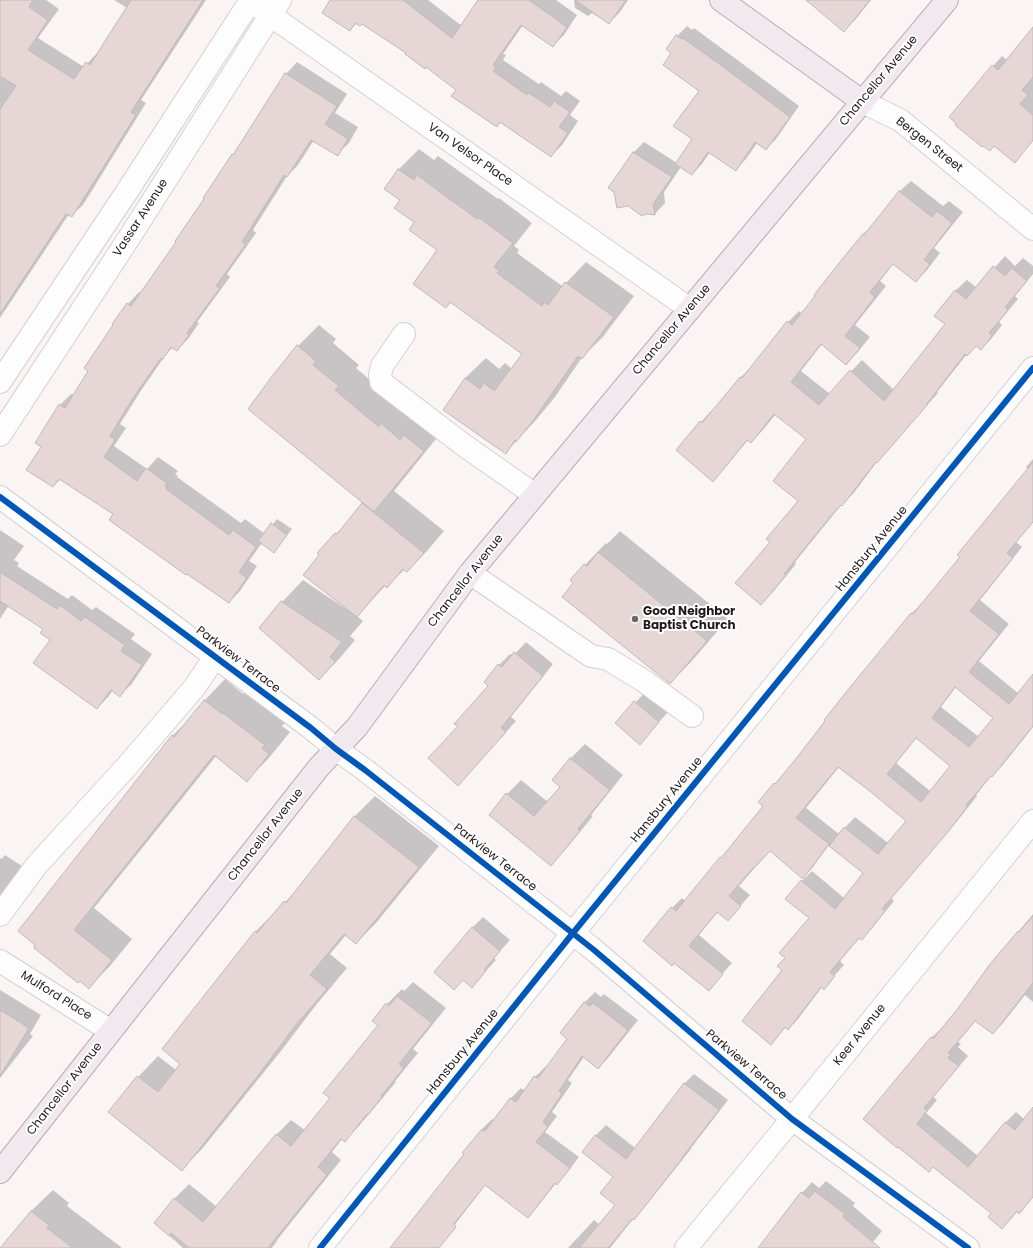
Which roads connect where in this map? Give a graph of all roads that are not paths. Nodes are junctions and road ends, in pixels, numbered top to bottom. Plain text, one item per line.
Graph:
1 (250, 0) edge
2 (721, 0) edge
3 (947, 0) edge
4 (275, 7) edge
5 (863, 102) junction
6 (1033, 229) edge
7 (102, 230) junction
8 (124, 245) junction
9 (690, 309) junction
10 (404, 334) dead end
11 (1033, 368) edge
12 (0, 382) edge
13 (0, 435) edge
14 (535, 495) junction
15 (0, 497) edge
16 (470, 573) junction
17 (215, 657) junction
18 (692, 716) dead end
19 (336, 749) junction
20 (1033, 821) edge
21 (0, 915) edge
22 (573, 933) junction
23 (0, 961) edge
24 (111, 1031) junction
25 (792, 1119) junction
26 (0, 1172) edge
27 (320, 1248) edge
28 (686, 1248) edge
29 (968, 1248) edge

1 - 4 street, Van Velsor Place
1 - 7 street
2 - 5 main road, Bergen Street
3 - 5 main road, Chancellor Avenue
4 - 8 street, Vassar Avenue
4 - 9 street, Van Velsor Place
5 - 6 street, Bergen Street
5 - 9 main road, Chancellor Avenue
7 - 8 street
7 - 12 street
8 - 13 street, Vassar Avenue
9 - 14 main road, Chancellor Avenue
10 - 14 street
11 - 22 street, Hansbury Avenue
14 - 16 main road, Chancellor Avenue
15 - 17 street, Parkview Terrace
16 - 18 street
16 - 19 main road, Chancellor Avenue
17 - 19 street, Parkview Terrace
17 - 21 street
19 - 22 street, Parkview Terrace
19 - 24 main road, Chancellor Avenue
20 - 25 street, Keer Avenue
22 - 25 street, Parkview Terrace
22 - 27 street, Hansbury Avenue
23 - 24 street, Mulford Place
24 - 26 main road, Chancellor Avenue
25 - 28 street, Keer Avenue
25 - 29 street, Parkview Terrace

